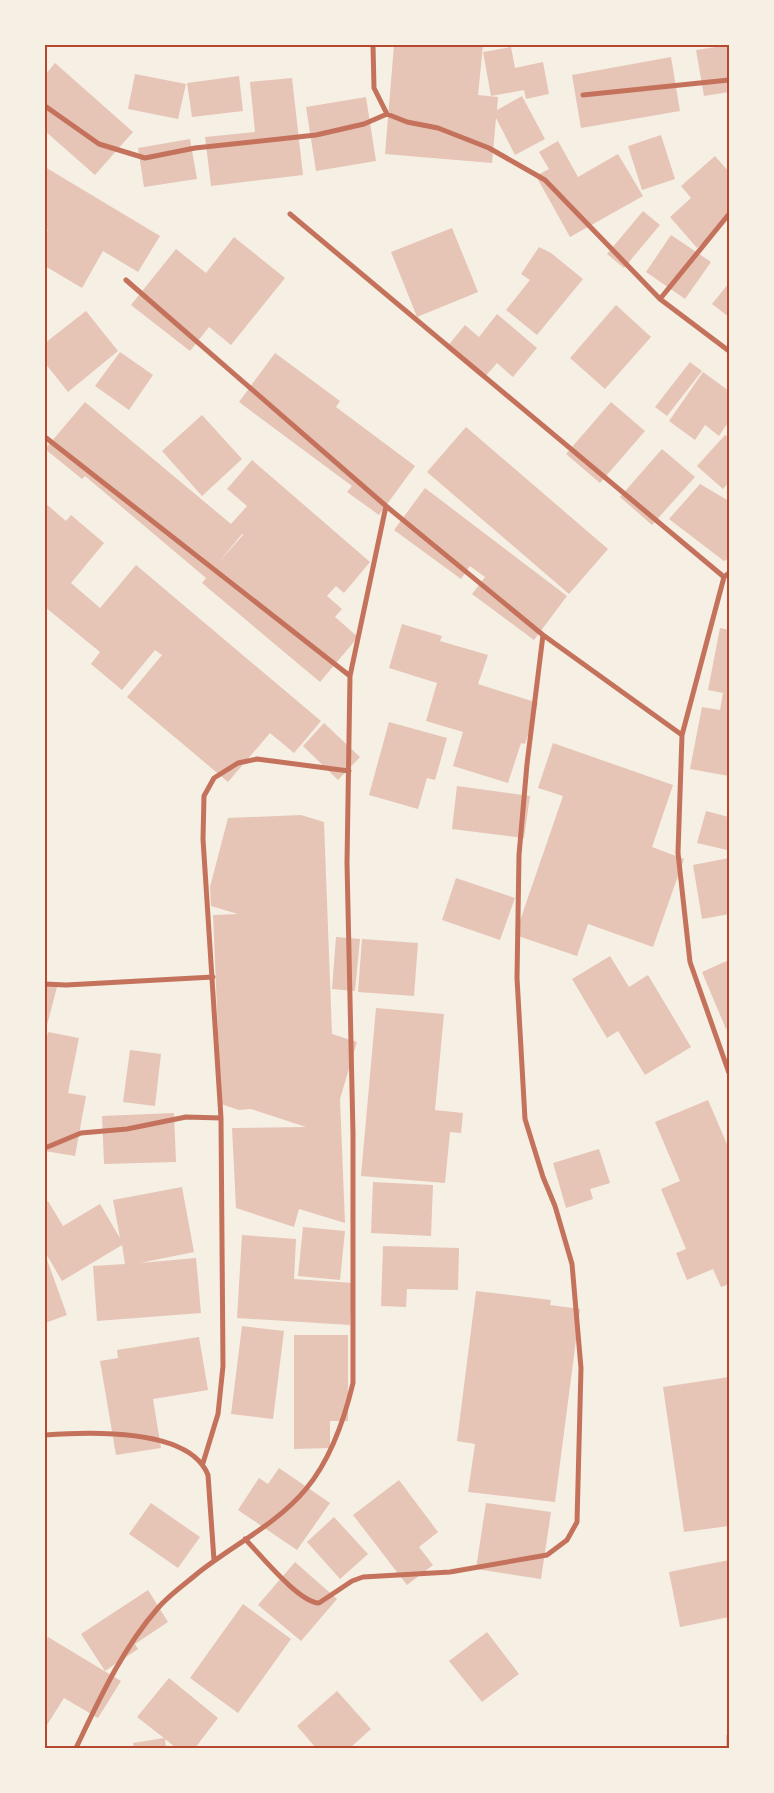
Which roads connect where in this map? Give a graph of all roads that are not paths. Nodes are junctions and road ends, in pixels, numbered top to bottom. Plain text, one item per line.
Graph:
1 (373, 45) edge
2 (729, 80) edge
3 (583, 95) dead end
4 (45, 106) edge
5 (387, 114) junction
6 (290, 214) dead end
7 (729, 214) edge
8 (126, 280) dead end
9 (660, 299) junction
10 (729, 351) edge
11 (45, 437) edge
12 (386, 506) junction
13 (726, 575) edge
14 (543, 635) junction
15 (350, 676) junction
16 (682, 735) junction
17 (349, 771) junction
18 (213, 977) junction
19 (45, 984) edge
20 (729, 1073) edge
21 (221, 1118) junction
22 (45, 1148) edge
23 (45, 1435) edge
24 (204, 1463) junction
25 (244, 1538) junction
26 (214, 1560) junction
27 (76, 1748) edge

1 - 5 street
2 - 3 street
4 - 5 street
5 - 9 street
6 - 13 street
7 - 9 street
8 - 12 street
9 - 10 street
11 - 15 street
12 - 14 street
12 - 15 street
13 - 16 street
14 - 16 street
14 - 25 street
15 - 17 street
16 - 20 street
17 - 18 street
17 - 25 street
18 - 19 street
18 - 21 street
21 - 22 street
21 - 24 street
23 - 24 street
24 - 26 street
25 - 26 street
26 - 27 street

